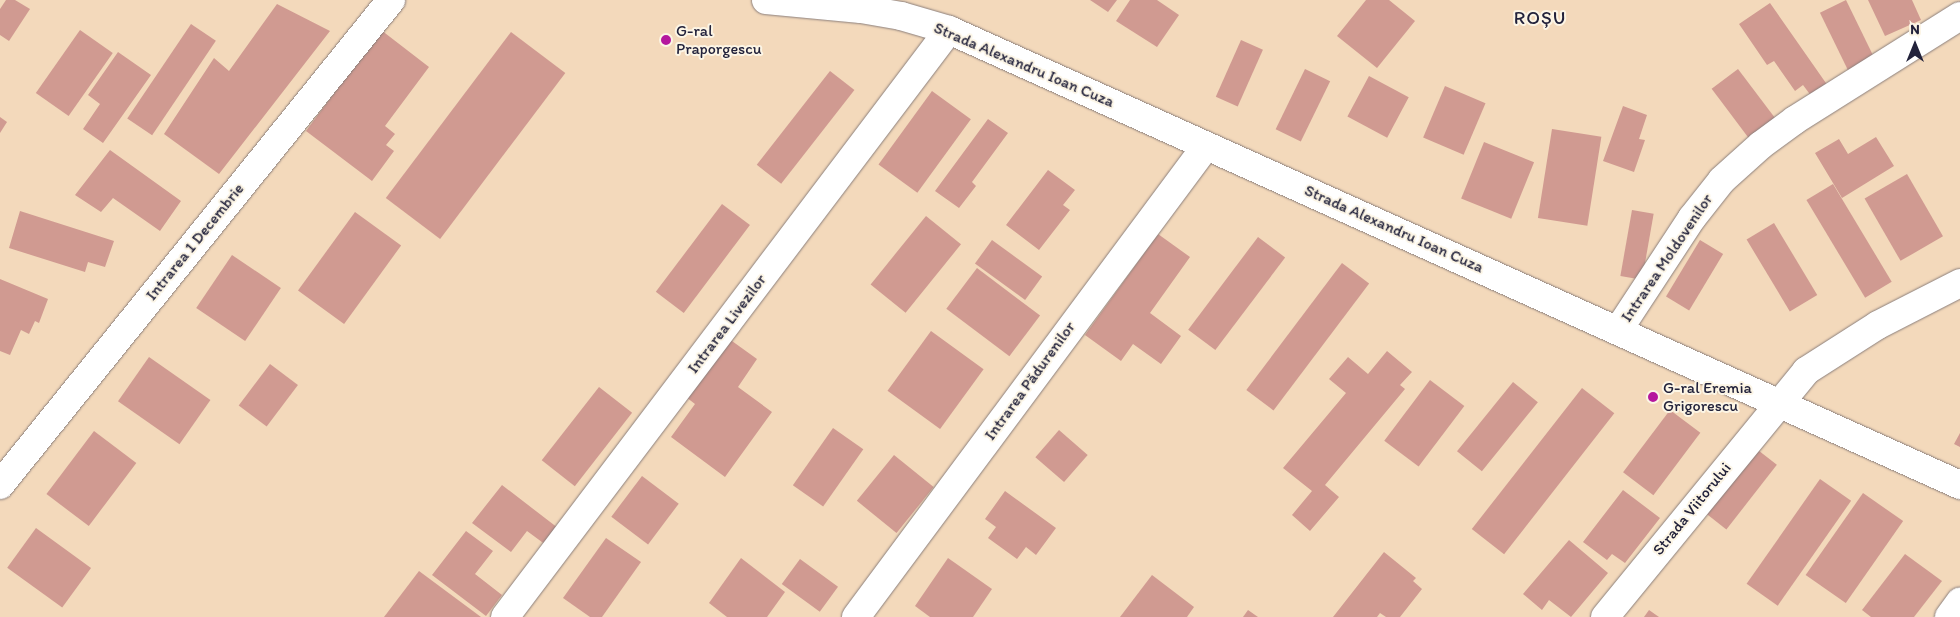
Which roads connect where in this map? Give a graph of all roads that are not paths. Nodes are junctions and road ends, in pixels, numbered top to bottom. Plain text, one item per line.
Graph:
1 (391, 0) edge
2 (766, 0) edge
3 (822, 2) edge
4 (1960, 16) edge
5 (949, 30) junction
6 (1206, 146) junction
7 (1960, 283) edge
8 (1619, 329) junction
9 (1779, 402) junction
10 (0, 484) edge
11 (1960, 485) edge
12 (1960, 602) edge
13 (505, 617) edge
14 (856, 617) edge
15 (1605, 617) edge
16 (1949, 617) edge

1 - 10 street, Intrarea 1 Decembrie
2 - 3 street, Strada Alexandru Ioan Cuza
3 - 5 street, Strada Alexandru Ioan Cuza
4 - 8 street, Intrarea Moldovenilor
5 - 6 street, Strada Alexandru Ioan Cuza
5 - 13 street, Intrarea Livezilor
6 - 8 street, Strada Alexandru Ioan Cuza
6 - 14 street, Intrarea Pădurenilor
7 - 9 street, Strada Viitorului
8 - 9 street, Strada Alexandru Ioan Cuza
9 - 11 street, Strada Alexandru Ioan Cuza
9 - 15 street, Strada Viitorului
12 - 16 street

